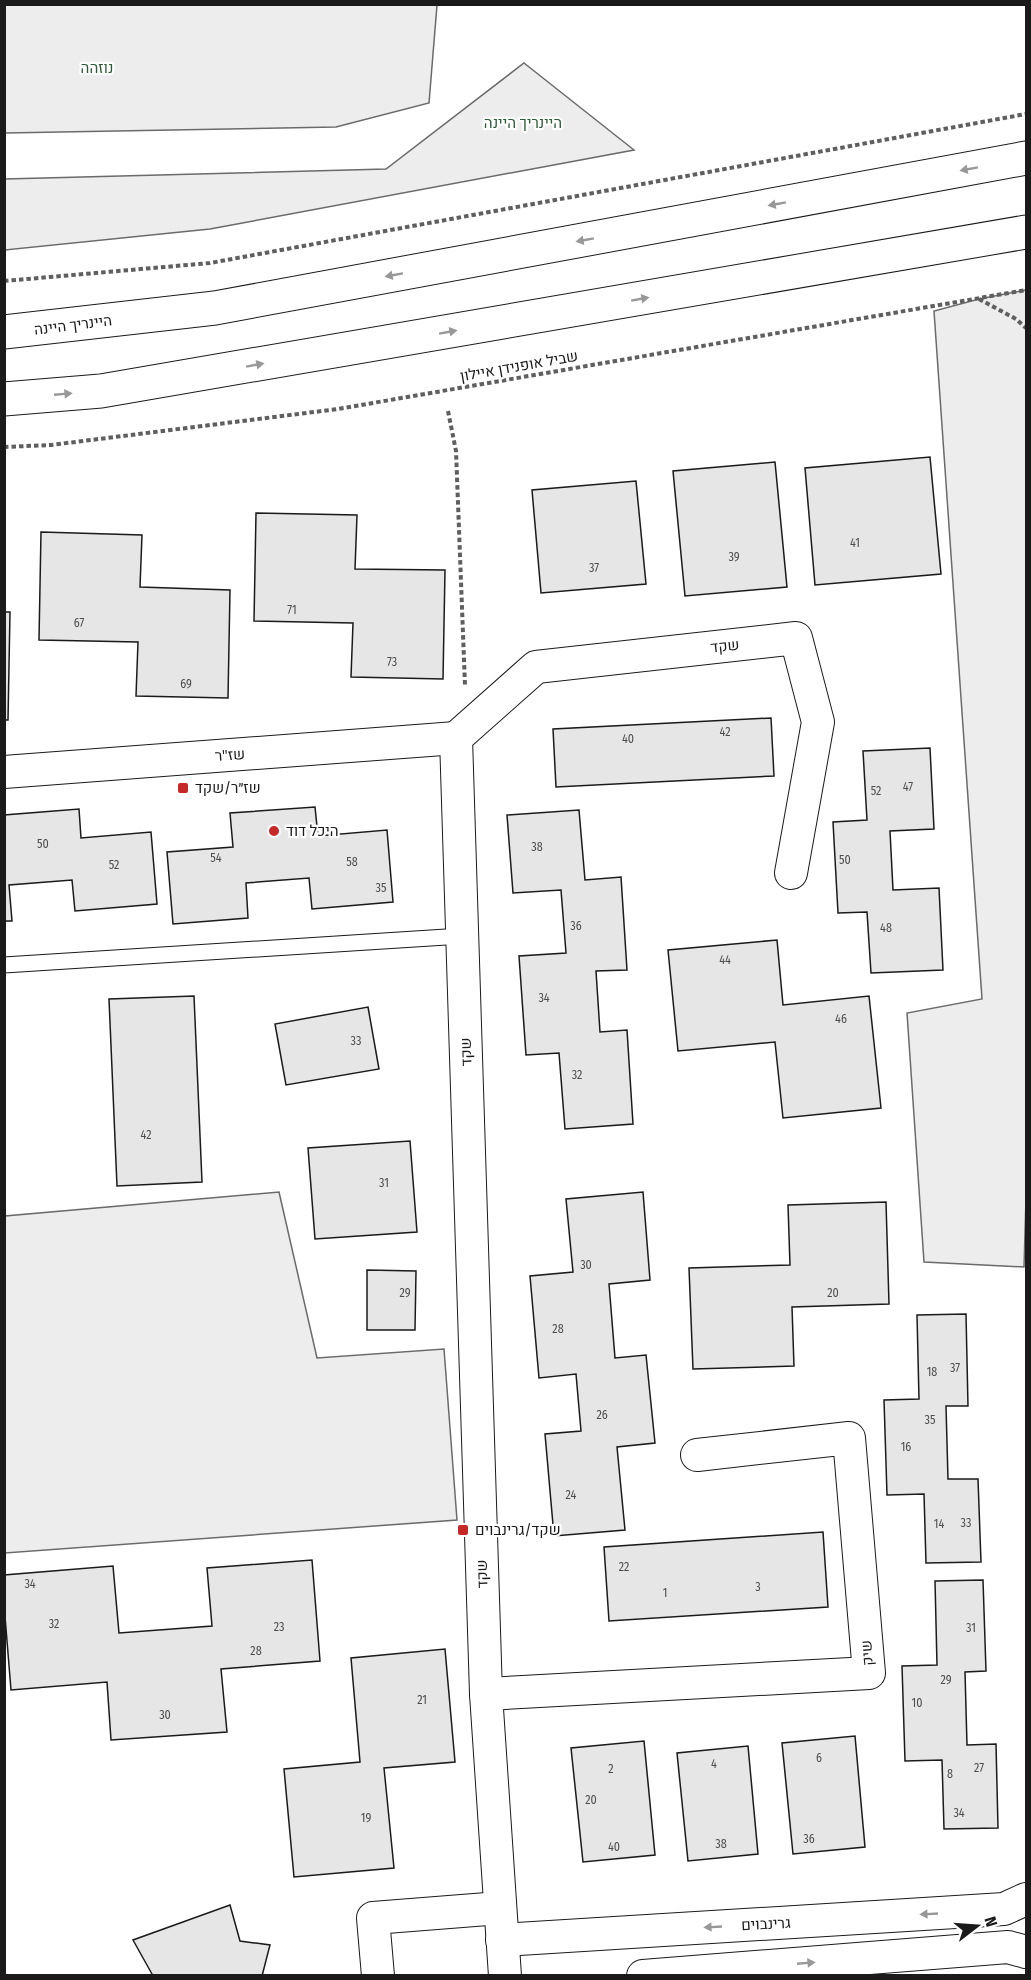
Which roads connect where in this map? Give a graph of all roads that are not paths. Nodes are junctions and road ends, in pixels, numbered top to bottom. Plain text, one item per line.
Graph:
1 (1026, 158) edge
2 (1026, 232) edge
3 (4, 332) edge
4 (4, 399) edge
5 (456, 738) junction
6 (4, 772) edge
7 (791, 873) dead end
8 (462, 936) junction
9 (4, 965) edge
10 (697, 1455) dead end
11 (486, 1694) junction
12 (1026, 1899) edge
13 (500, 1908) junction
14 (502, 1940) junction
15 (1026, 1952) edge
16 (378, 1976) edge
17 (505, 1976) edge
18 (643, 1976) edge

1 -> 3 main road, היינריך היינה
4 -> 2 main road
5 - 6 street, שז"ר
5 - 7 street, שקד
5 - 8 street, שקד
8 - 9 lane
8 - 11 street, שקד
10 - 11 street, שיק
11 - 13 street, שקד
12 -> 14 street, גרינבוים
13 - 14 street, שקד
13 - 16 street
14 - 17 street, שקד
18 -> 15 street

